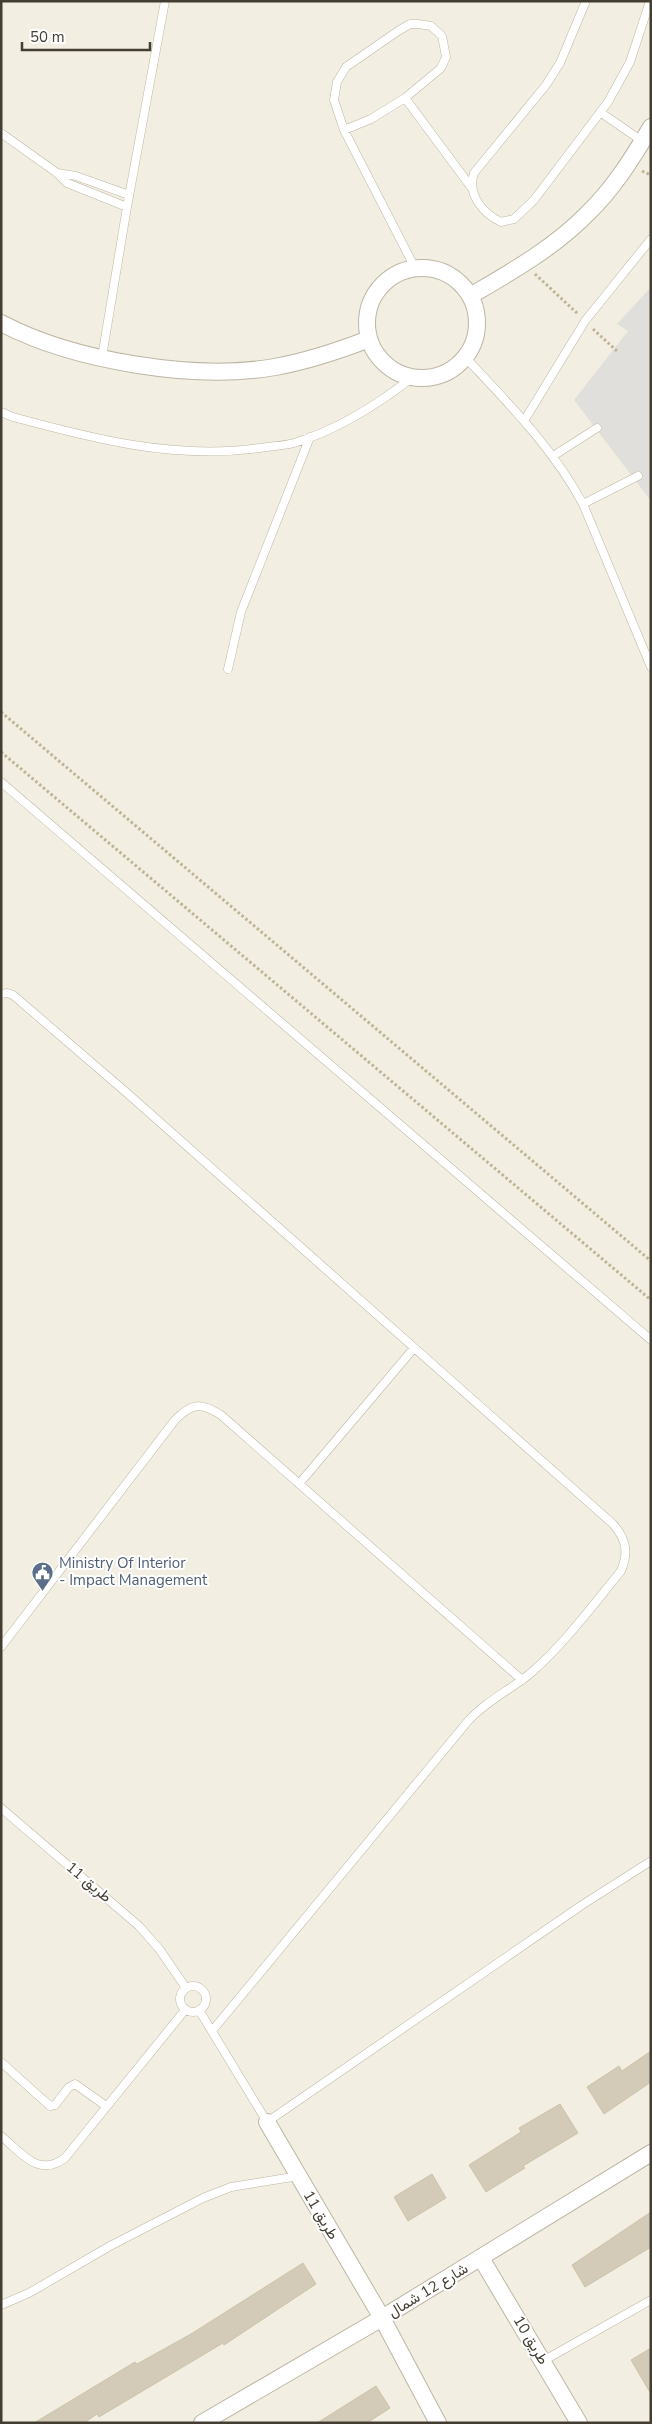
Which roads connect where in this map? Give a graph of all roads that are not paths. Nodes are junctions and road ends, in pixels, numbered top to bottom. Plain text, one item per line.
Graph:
1 (165, 1) edge
2 (586, 1) edge
3 (650, 1) edge
4 (405, 98) junction
5 (600, 112) junction
6 (651, 127) edge
7 (344, 130) junction
8 (1, 133) edge
9 (642, 141) junction
10 (57, 173) junction
11 (472, 187) junction
12 (129, 195) junction
13 (127, 207) junction
14 (651, 238) edge
15 (415, 268) junction
16 (470, 296) junction
17 (1, 323) edge
18 (369, 339) junction
19 (102, 357) junction
20 (465, 357) junction
21 (413, 377) junction
22 (1, 412) edge
23 (524, 421) junction
24 (597, 428) dead end
25 (310, 437) junction
26 (553, 456) junction
27 (638, 476) dead end
28 (583, 504) junction
29 (651, 667) edge
30 (228, 669) dead end
31 (1, 782) edge
32 (1, 994) edge
33 (651, 1340) edge
34 (414, 1348) junction
35 (299, 1484) junction
36 (1, 1647) edge
37 (522, 1680) junction
38 (1, 1808) edge
39 (651, 1861) edge
40 (186, 1988) junction
41 (185, 2010) junction
42 (199, 2010) junction
43 (212, 2031) junction
44 (1, 2062) edge
45 (106, 2106) junction
46 (267, 2122) junction
47 (1, 2136) edge
48 (651, 2153) edge
49 (298, 2176) junction
50 (482, 2258) junction
51 (651, 2300) edge
52 (1, 2305) edge
53 (382, 2318) junction
54 (543, 2361) junction
55 (437, 2422) edge
56 (202, 2423) edge
57 (579, 2423) edge

1 - 12 lane
2 - 11 lane
3 - 5 lane
4 - 7 lane
4 - 7 lane
4 - 11 lane
5 - 9 lane
5 - 11 lane
6 - 9 street
7 - 15 lane
8 - 10 lane
9 - 16 street
10 - 12 lane
10 - 13 lane
12 - 13 lane
13 - 19 lane
14 - 23 lane
15 - 16 street
15 - 18 street
16 - 20 street
17 - 19 street
18 - 19 street
18 - 21 street
20 - 21 street
20 - 23 lane
21 - 25 lane
22 - 25 lane
23 - 26 lane
24 - 26 lane
25 - 30 lane
26 - 28 lane
27 - 28 lane
28 - 29 lane
31 - 33 lane
32 - 34 lane
34 - 35 lane
34 - 37 lane
35 - 36 lane
35 - 37 lane
37 - 43 lane
38 - 40 lane, طريق 11
39 - 46 lane
40 - 41 lane
40 - 42 lane
41 - 42 lane
41 - 45 lane
42 - 43 lane, طريق 11
43 - 46 lane, طريق 11
44 - 45 lane
45 - 47 lane
46 - 49 street, طريق 11
48 - 50 street, شارع 12 شمال
49 - 52 lane
49 - 53 street, طريق 11
50 - 53 street, شارع 12 شمال
50 - 54 street, طريق 10
51 - 54 lane
53 - 55 street, طريق 11
53 - 56 street, شارع 12 شمال
54 - 57 street, طريق 10

